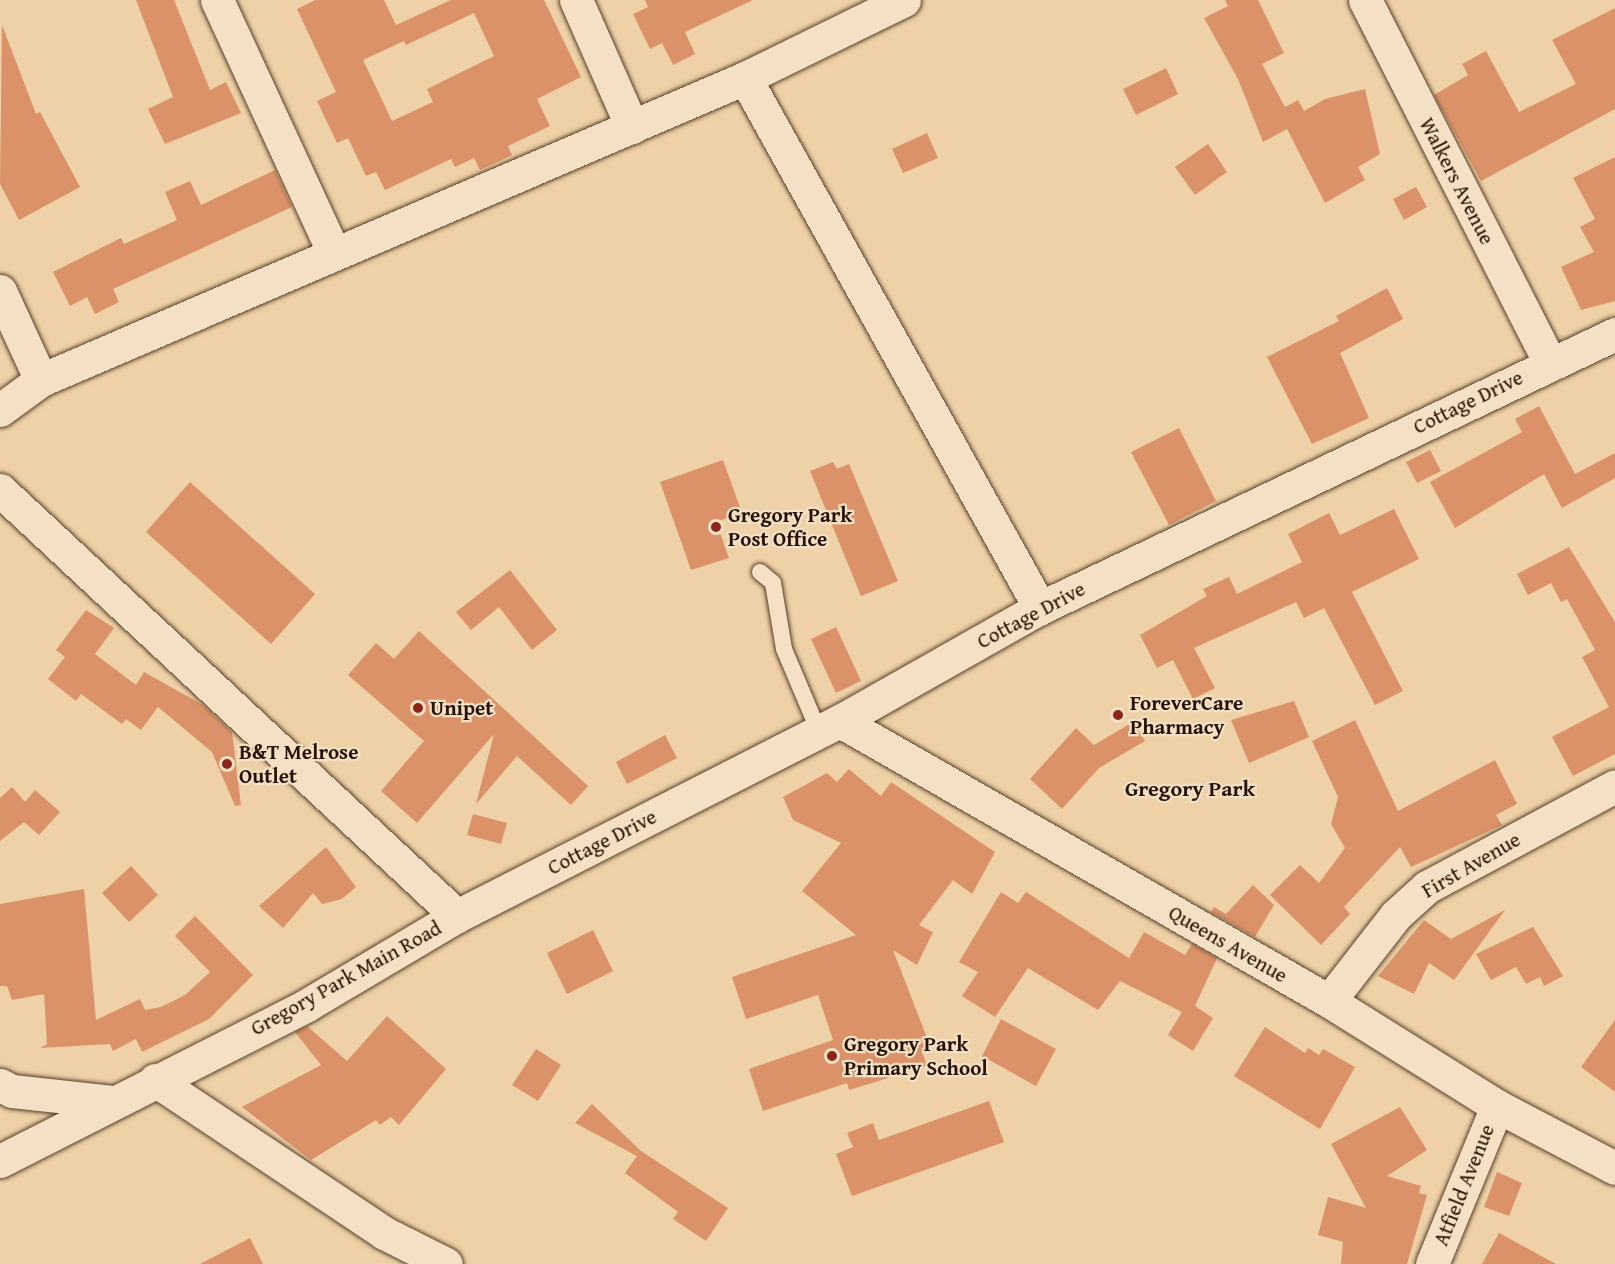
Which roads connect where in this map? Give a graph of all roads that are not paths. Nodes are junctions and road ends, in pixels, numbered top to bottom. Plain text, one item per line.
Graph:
1 (217, 0) edge
2 (576, 0) edge
3 (904, 0) edge
4 (1365, 0) edge
5 (745, 78) junction
6 (632, 127) junction
7 (334, 253) junction
8 (0, 291) edge
9 (1615, 334) edge
10 (1550, 363) junction
11 (41, 380) junction
12 (0, 410) edge
13 (0, 490) edge
14 (760, 572) dead end
15 (1040, 608) junction
16 (829, 727) junction
17 (1615, 786) edge
18 (457, 916) junction
19 (1329, 1001) junction
20 (155, 1080) junction
21 (0, 1085) edge
22 (114, 1102) junction
23 (1497, 1106) junction
24 (0, 1161) edge
25 (1615, 1168) edge
26 (446, 1264) edge
27 (1432, 1264) edge

1 - 7 street
2 - 6 street
3 - 5 street
4 - 10 street, Walkers Avenue
5 - 6 street
5 - 15 street
6 - 7 street
7 - 11 street
8 - 11 street
9 - 10 street, Cottage Drive
10 - 15 street, Cottage Drive
11 - 12 street
13 - 18 street, Gregory Park Main Road
14 - 16 lane
15 - 16 street, Cottage Drive
16 - 18 street, Cottage Drive
16 - 19 street, Queens Avenue
17 - 19 street, First Avenue
18 - 20 street, Gregory Park Main Road
19 - 23 street, Queens Avenue
20 - 22 street, Gregory Park Main Road
20 - 26 street
21 - 22 street
22 - 24 street, Gregory Park Main Road
23 - 25 street, Queens Avenue
23 - 27 street, Atfield Avenue

